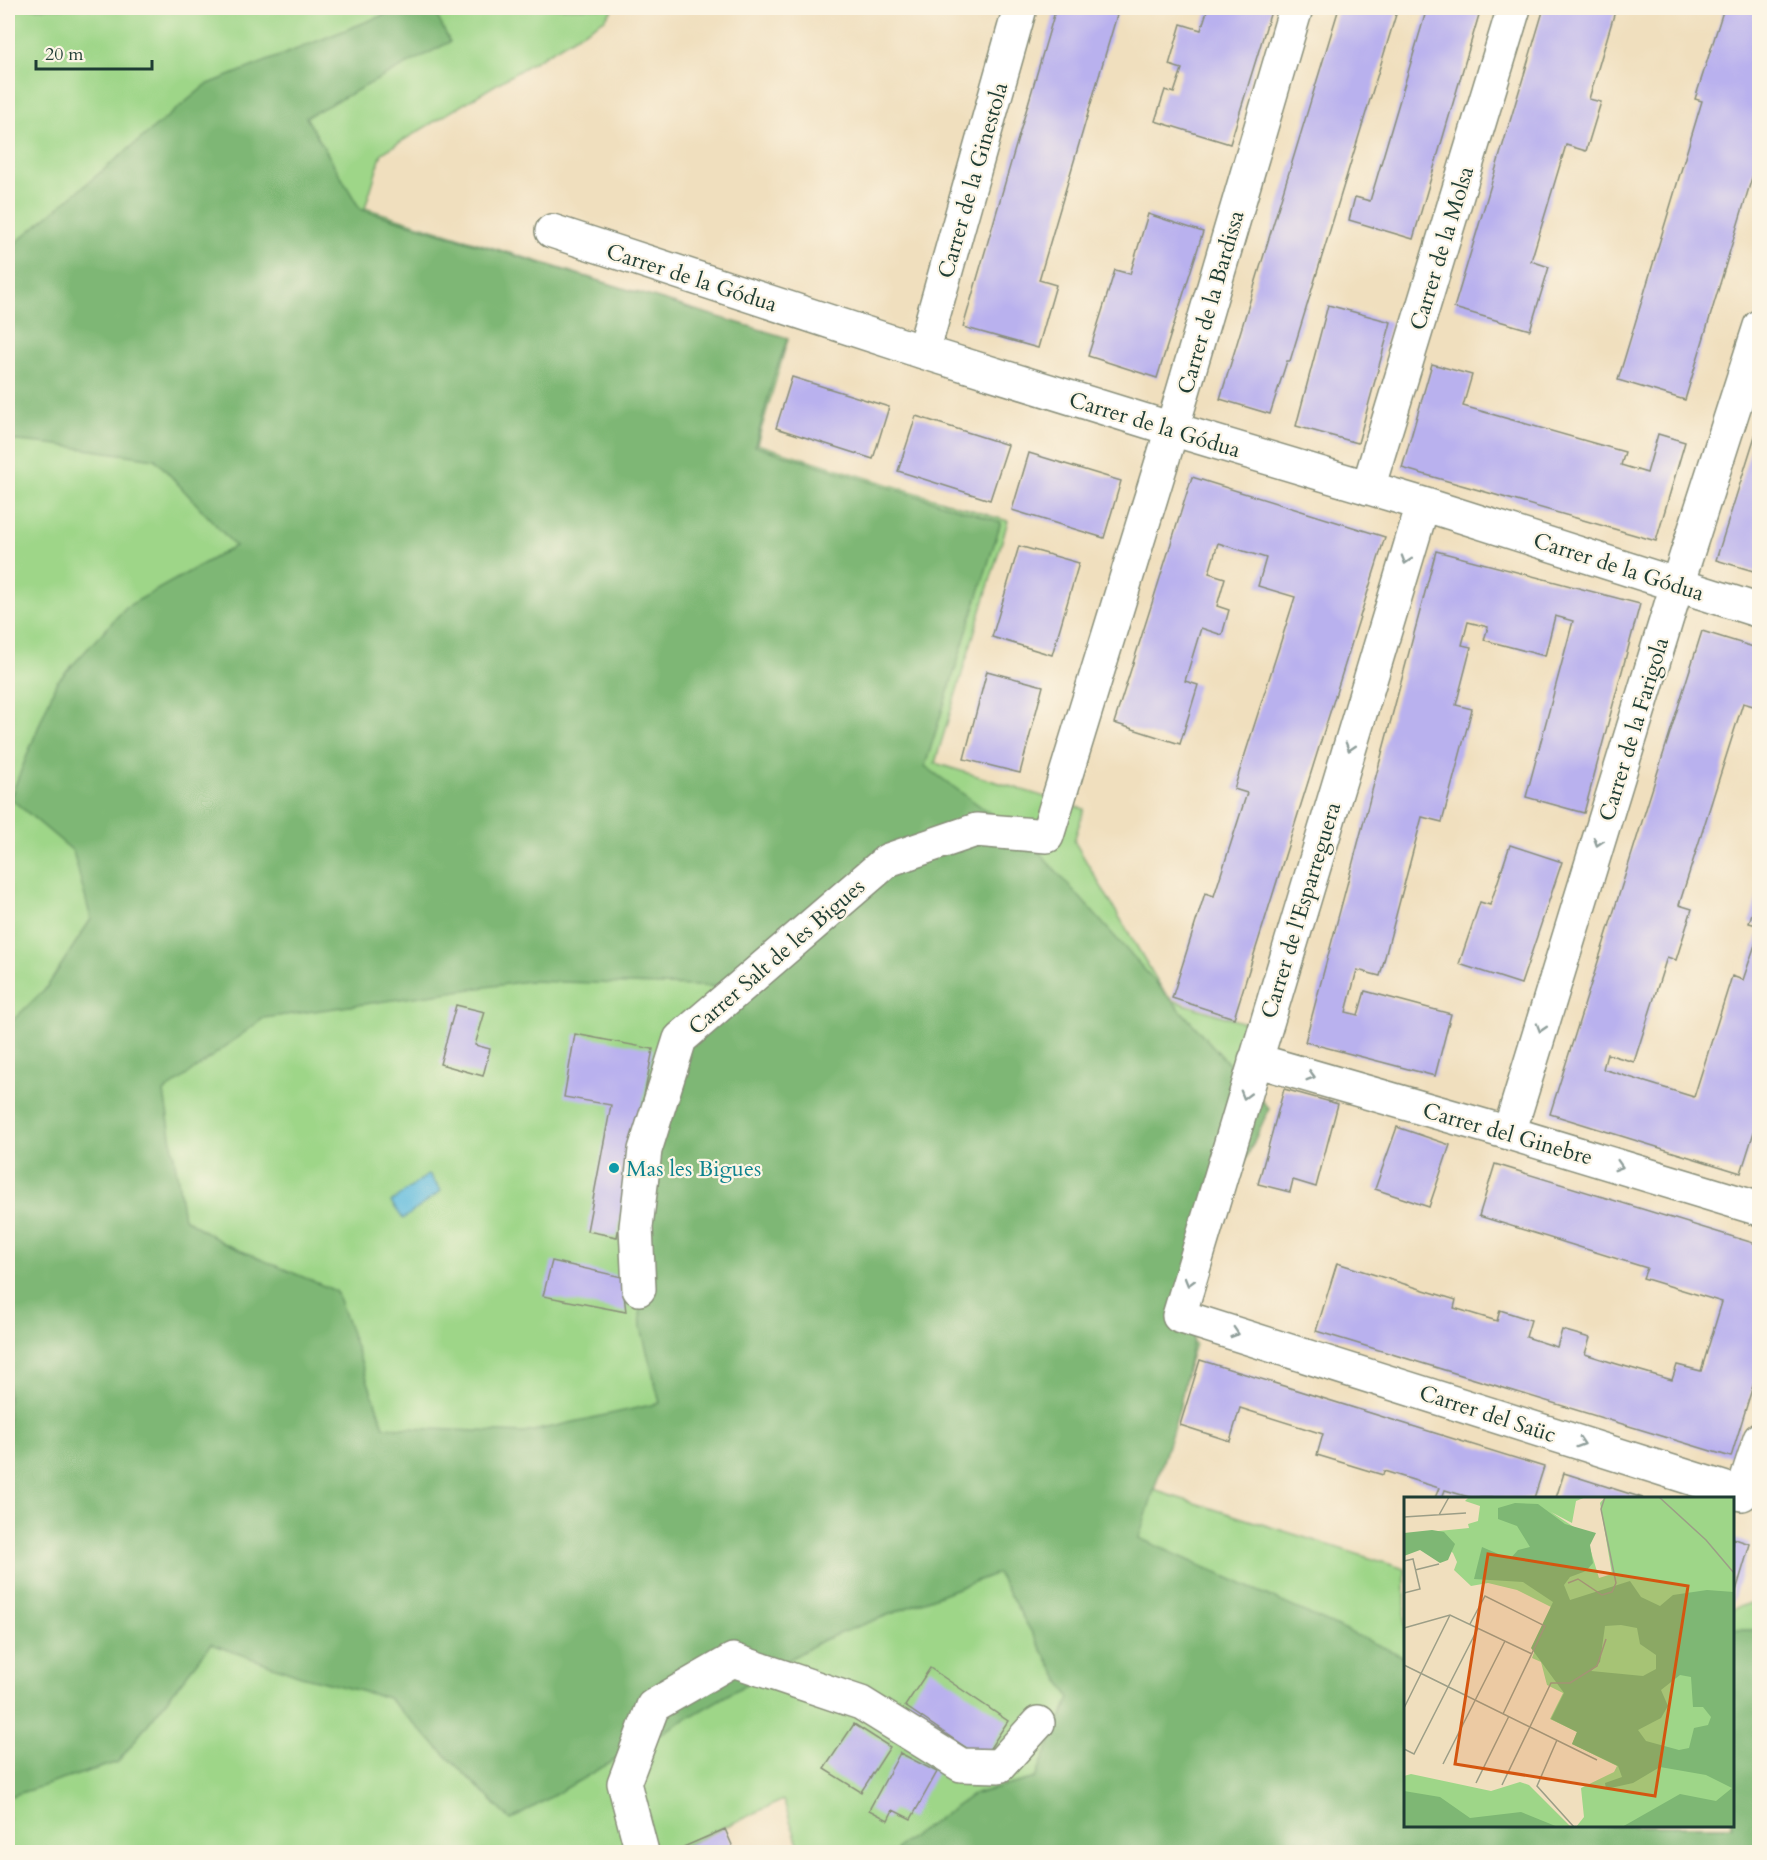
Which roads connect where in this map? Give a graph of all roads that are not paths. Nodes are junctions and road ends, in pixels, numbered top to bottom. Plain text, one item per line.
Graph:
1 (1020, 8) edge
2 (1296, 8) edge
3 (1514, 8) edge
4 (552, 231) dead end
5 (1760, 326) edge
6 (923, 352) junction
7 (1172, 429) junction
8 (1368, 488) junction
9 (1423, 504) junction
10 (1677, 585) junction
11 (1760, 611) edge
12 (1047, 836) joint
13 (1255, 1060) junction
14 (1509, 1133) junction
15 (1758, 1203) edge
16 (639, 1289) dead end
17 (1179, 1316) joint
18 (1760, 1438) edge
19 (1038, 1723) dead end
20 (642, 1852) edge

1 - 6 street, Carrer de la Ginestola
2 - 7 street, Carrer de la Bardissa
3 - 8 street, Carrer de la Molsa
4 - 6 street, Carrer de la Gódua
5 - 10 street, Carrer de la Farigola
6 - 7 street, Carrer de la Gódua
7 - 8 street, Carrer de la Gódua
7 - 12 street, Carrer de la Bardissa
8 - 9 street, Carrer de la Gódua
9 - 10 street, Carrer de la Gódua
9 -> 13 street, Carrer de l'Esparreguera
10 - 11 street, Carrer de la Gódua
10 -> 14 street, Carrer de la Farigola
12 - 16 street, Carrer Salt de les Bigues
13 -> 14 street, Carrer del Ginebre
13 -> 17 street, Carrer de l'Esparreguera
14 -> 15 street, Carrer del Ginebre
17 -> 18 street, Carrer del Saüc
19 - 20 street

